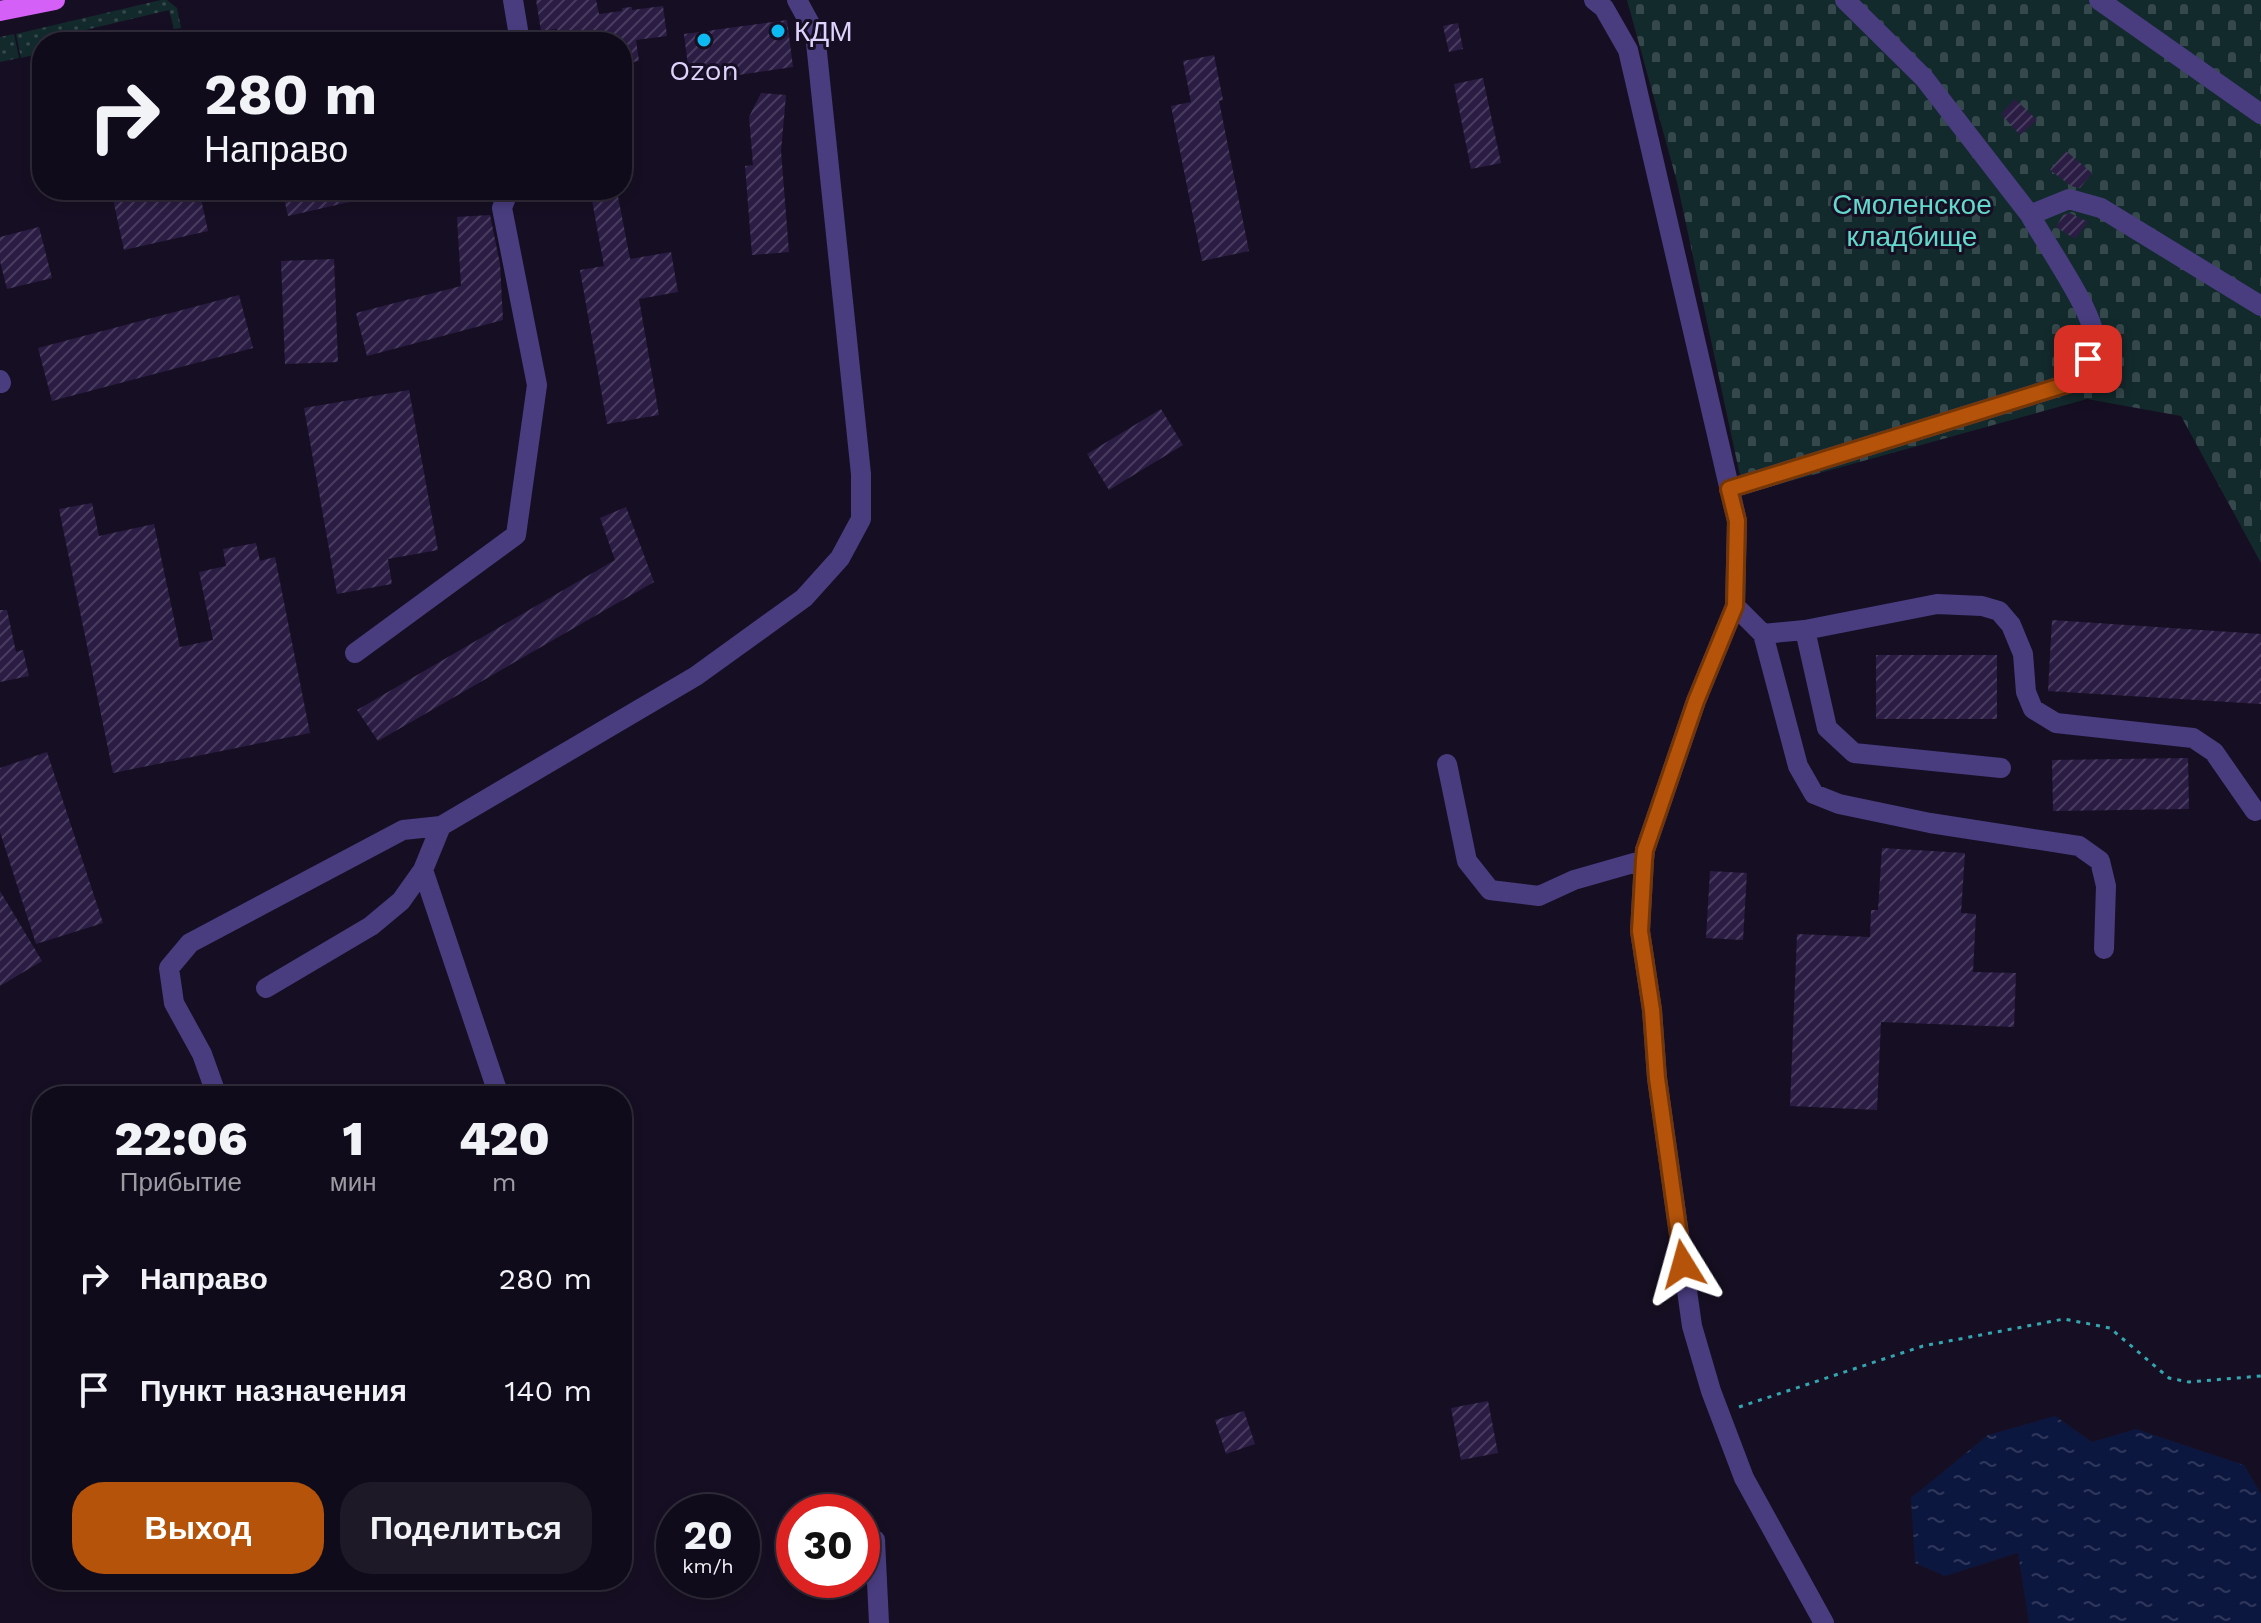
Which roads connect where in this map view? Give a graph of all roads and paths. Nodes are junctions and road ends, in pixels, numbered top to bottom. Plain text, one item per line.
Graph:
1 (55, 0) edge
2 (513, 0) edge
3 (797, 0) edge
4 (1594, 0) edge
5 (1845, 0) edge
6 (2099, 0) edge
7 (0, 11) edge
8 (518, 32) edge
9 (2261, 114) edge
10 (505, 200) edge
11 (2030, 215) junction
12 (2261, 306) edge
13 (1729, 489) junction
14 (1735, 606) junction
15 (1805, 630) junction
16 (1763, 634) junction
17 (355, 653) dead end
18 (1447, 764) dead end
19 (2001, 768) dead end
20 (2255, 811) dead end
21 (441, 826) junction
22 (1644, 860) junction
23 (423, 870) junction
24 (2104, 949) dead end
25 (266, 988) dead end
26 (213, 1086) edge
27 (496, 1086) edge
28 (2261, 1376) edge
29 (1720, 1413) junction
30 (878, 1598) edge
31 (879, 1623) edge
32 (1824, 1623) edge

1 - 7 main road
2 - 8 street
3 - 21 street
4 - 13 street
5 - 11 street
6 - 9 street
10 - 17 street
11 - 12 street
11 - 13 street
13 - 14 street
14 - 16 street
14 - 22 street
15 - 16 street
15 - 19 street
15 - 20 street
16 - 24 street
18 - 22 street
21 - 23 street
21 - 26 street
22 - 29 street
23 - 25 street
23 - 27 street
28 - 29 path
29 - 32 street
30 - 31 street

